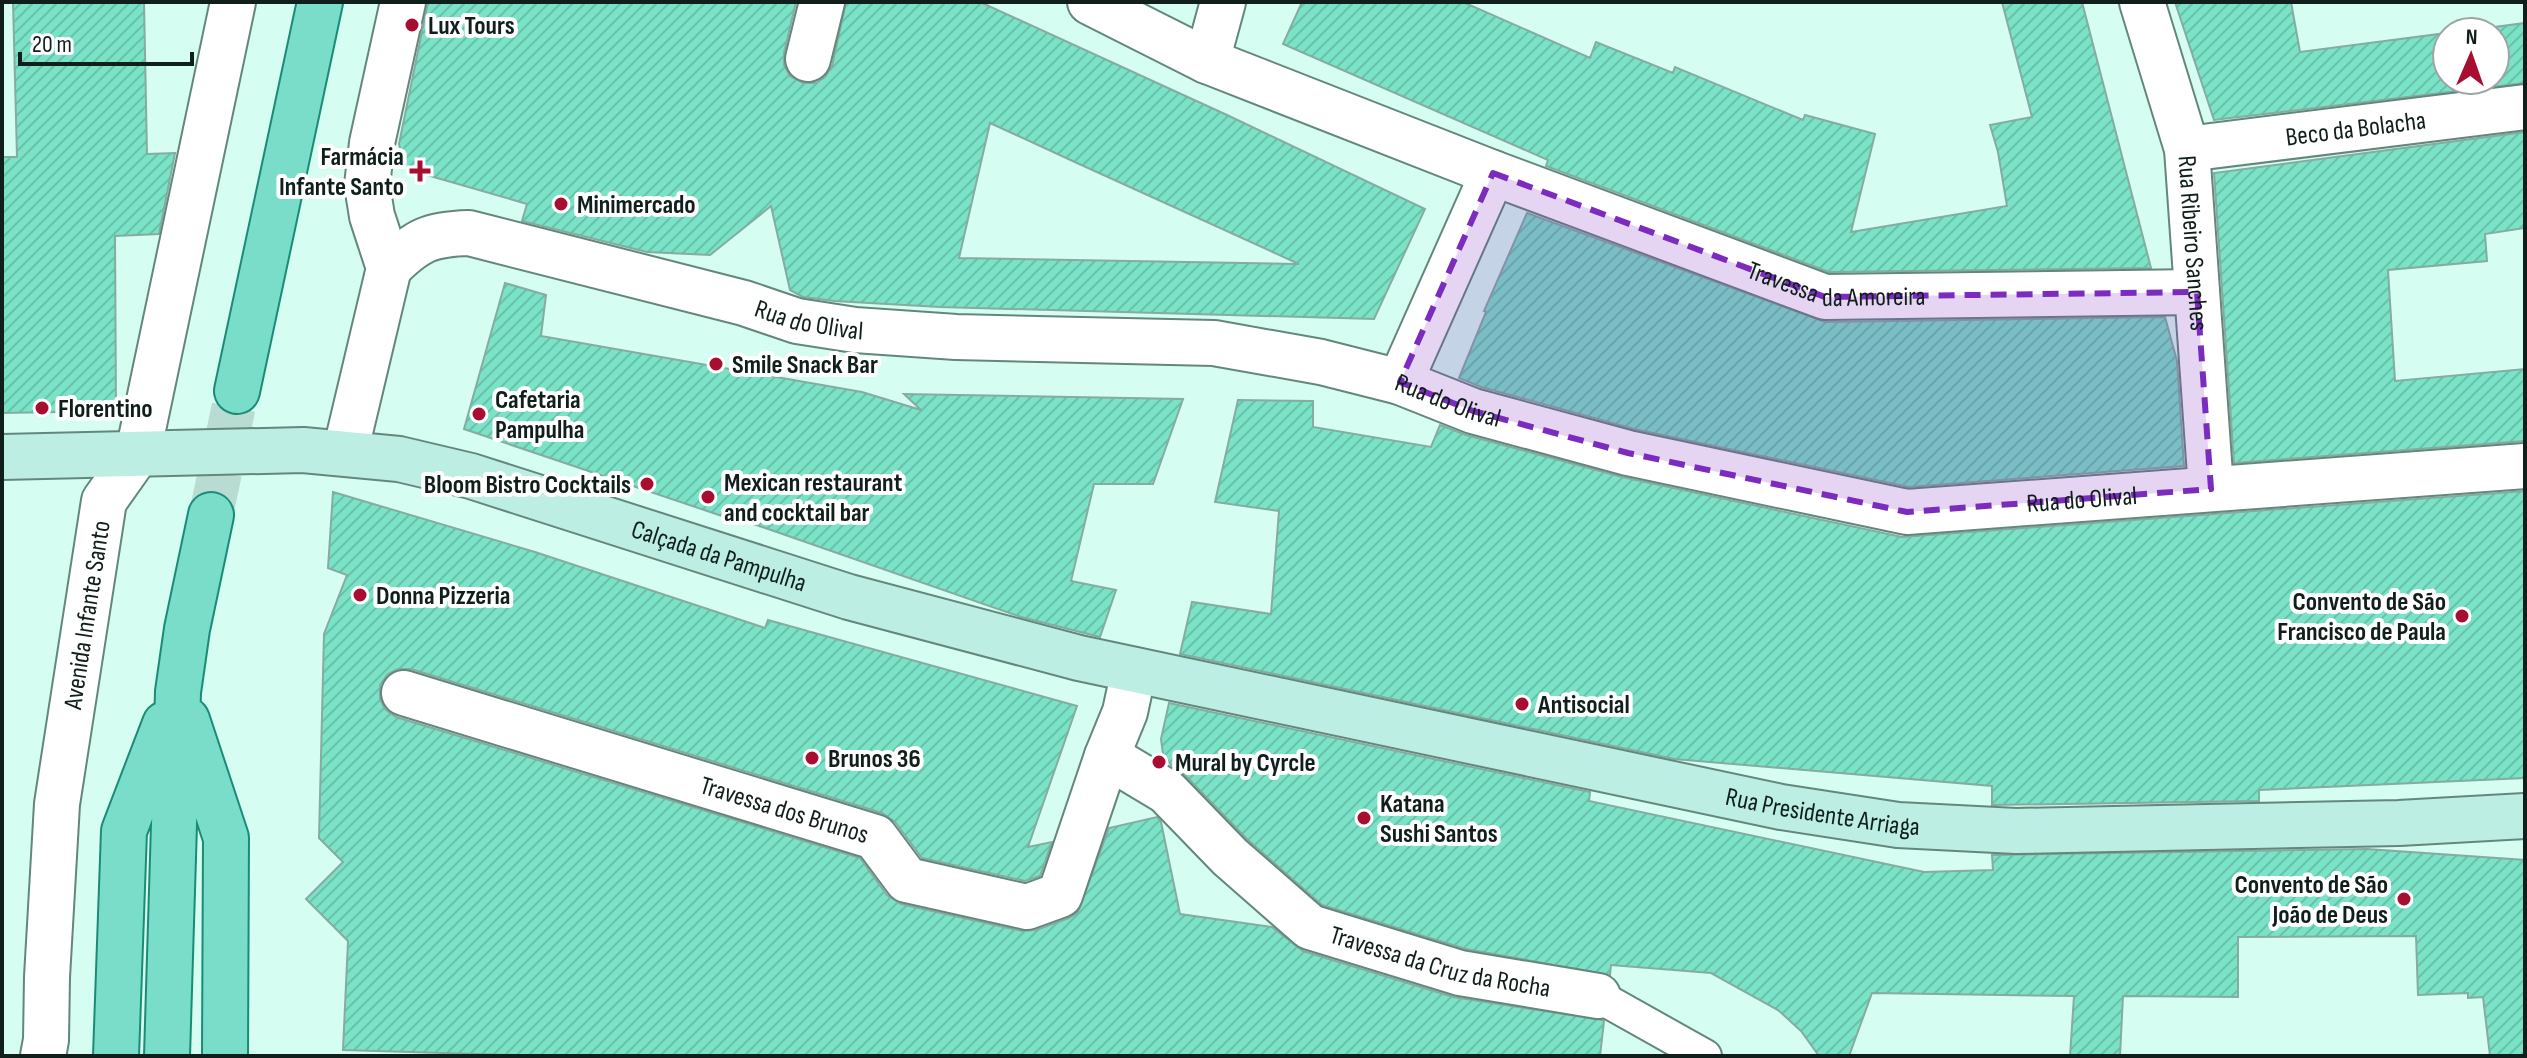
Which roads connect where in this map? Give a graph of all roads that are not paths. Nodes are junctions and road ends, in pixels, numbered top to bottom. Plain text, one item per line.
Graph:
1 (233, 2) edge
2 (320, 2) edge
3 (403, 2) edge
4 (822, 2) edge
5 (1090, 2) edge
6 (1223, 2) edge
7 (2142, 2) edge
8 (808, 59) dead end
9 (1207, 61) junction
10 (2525, 107) edge
11 (2187, 149) junction
12 (1493, 173) junction
13 (389, 268) junction
14 (2197, 292) junction
15 (1400, 382) junction
16 (237, 391) tunnel mouth
17 (324, 452) junction
18 (138, 453) junction
19 (2, 457) edge
20 (2525, 466) edge
21 (2211, 489) junction
22 (211, 515) tunnel mouth
23 (1134, 670) junction
24 (178, 692) junction
25 (404, 693) dead end
26 (1107, 756) junction
27 (2525, 816) edge
28 (1598, 996) joint
29 (43, 1056) edge
30 (116, 1056) edge
31 (167, 1056) edge
32 (225, 1056) edge
33 (1705, 1056) edge

1 - 18 street, Avenida Infante Santo
2 - 16 main road
3 - 13 street
4 - 8 street
5 - 9 street, Travessa da Amoreira
6 - 9 street
7 - 11 street, Rua Ribeiro Sanches
9 - 12 street, Travessa da Amoreira
10 - 11 street, Beco da Bolacha
11 - 14 street, Rua Ribeiro Sanches
12 - 14 street, Travessa da Amoreira
12 - 15 street
13 - 15 street, Rua do Olival
13 - 17 street
14 - 21 street, Rua Ribeiro Sanches
15 - 21 street, Rua do Olival
17 - 18 street, Calçada da Pampulha
17 - 23 street, Calçada da Pampulha
18 - 19 street, Calçada da Pampulha
18 - 29 street, Avenida Infante Santo
20 - 21 street, Rua do Olival
22 - 24 main road
23 - 26 street, Travessa dos Brunos
23 - 27 street, Rua Presidente Arriaga
24 - 30 main road
24 - 31 main road
24 - 32 main road
25 - 26 street, Travessa dos Brunos
26 - 28 street, Travessa da Cruz da Rocha
28 - 33 lane

